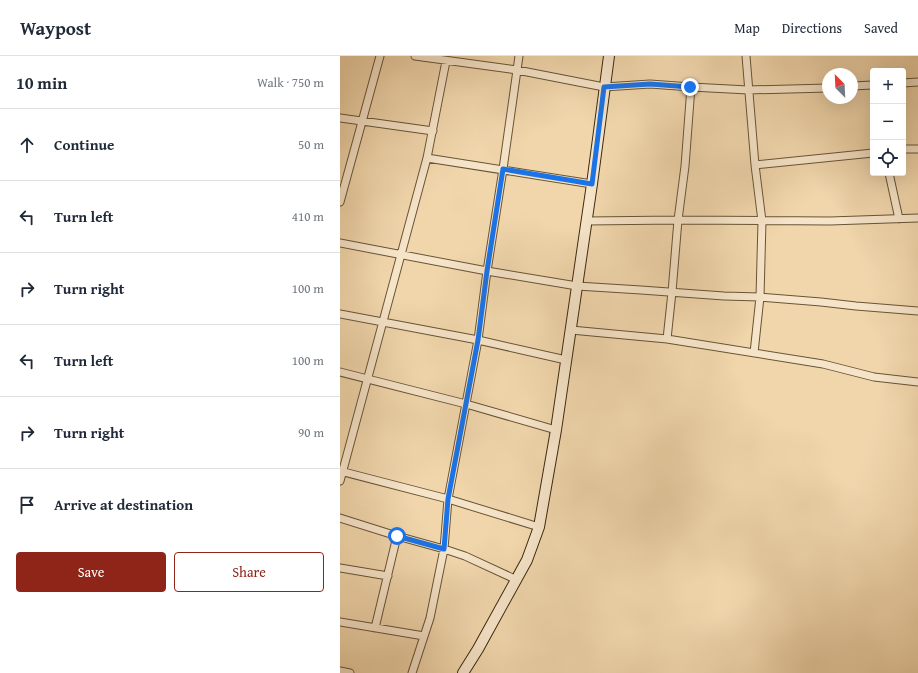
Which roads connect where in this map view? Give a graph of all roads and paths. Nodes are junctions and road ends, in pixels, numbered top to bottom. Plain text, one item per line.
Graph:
1 (380, 56) edge
2 (416, 56) edge
3 (518, 56) edge
4 (609, 56) edge
5 (746, 56) edge
6 (446, 61) junction
7 (517, 70) junction
8 (918, 82) edge
9 (906, 83) edge
10 (870, 85) edge
11 (858, 86) edge
12 (604, 87) junction
13 (690, 87) junction
14 (822, 88) edge
15 (748, 90) junction
16 (340, 118) edge
17 (362, 121) junction
18 (433, 131) junction
19 (906, 149) edge
20 (918, 149) edge
21 (870, 153) edge
22 (427, 158) junction
23 (755, 165) junction
24 (503, 169) junction
25 (889, 176) edge
26 (343, 183) edge
27 (592, 184) junction
28 (340, 202) edge
29 (918, 218) edge
30 (899, 219) junction
31 (678, 220) junction
32 (586, 221) junction
33 (762, 221) junction
34 (340, 242) edge
35 (402, 254) junction
36 (487, 271) junction
37 (577, 286) junction
38 (672, 292) junction
39 (760, 298) junction
40 (918, 311) edge
41 (340, 314) edge
42 (383, 321) junction
43 (571, 330) junction
44 (667, 339) junction
45 (478, 340) junction
46 (754, 352) junction
47 (566, 360) junction
48 (340, 372) edge
49 (367, 379) junction
50 (918, 382) edge
51 (466, 404) junction
52 (556, 430) junction
53 (341, 472) edge
54 (340, 481) edge
55 (448, 499) junction
56 (340, 518) edge
57 (539, 526) junction
58 (397, 536) junction
59 (444, 549) junction
60 (340, 568) edge
61 (388, 576) junction
62 (517, 580) junction
63 (340, 622) edge
64 (375, 628) junction
65 (424, 636) junction
66 (340, 671) edge
67 (350, 673) edge
68 (412, 673) edge
69 (463, 673) edge

1 - 17 street
2 - 6 street
3 - 7 street
4 - 12 main road
5 - 15 street
6 - 7 street
6 - 18 street
7 - 12 street
7 - 24 street
8 - 9 street
10 - 11 street
12 - 13 street
12 - 27 main road
13 - 15 street
13 - 31 street
14 - 15 street
15 - 23 street
16 - 17 street
17 - 18 street
17 - 26 street
18 - 22 street
19 - 20 street
21 - 23 street
22 - 24 street
22 - 35 street
23 - 33 street
24 - 27 street
24 - 36 street
25 - 30 street
26 - 28 street
27 - 32 main road
29 - 30 street
30 - 33 street
31 - 32 street
31 - 33 street
31 - 38 street
32 - 37 main road
33 - 39 street
34 - 35 street
35 - 36 street
35 - 42 street
36 - 37 street
36 - 45 street
37 - 38 street
37 - 43 main road
38 - 39 street
38 - 44 street
39 - 40 street
39 - 46 street
41 - 42 street
42 - 45 street
42 - 49 street
43 - 44 street
43 - 47 main road
44 - 46 street
45 - 47 street
45 - 51 street
46 - 50 street
47 - 52 main road
48 - 49 street
49 - 51 street
49 - 53 street
51 - 52 street
51 - 55 street
52 - 57 main road
53 - 54 street
53 - 55 street
55 - 57 street
55 - 59 street
56 - 58 street
57 - 62 main road
58 - 59 street
58 - 61 street
59 - 62 street
59 - 65 street
60 - 61 street
61 - 64 street
62 - 69 main road
63 - 64 street
64 - 65 street
65 - 68 street
66 - 67 street

